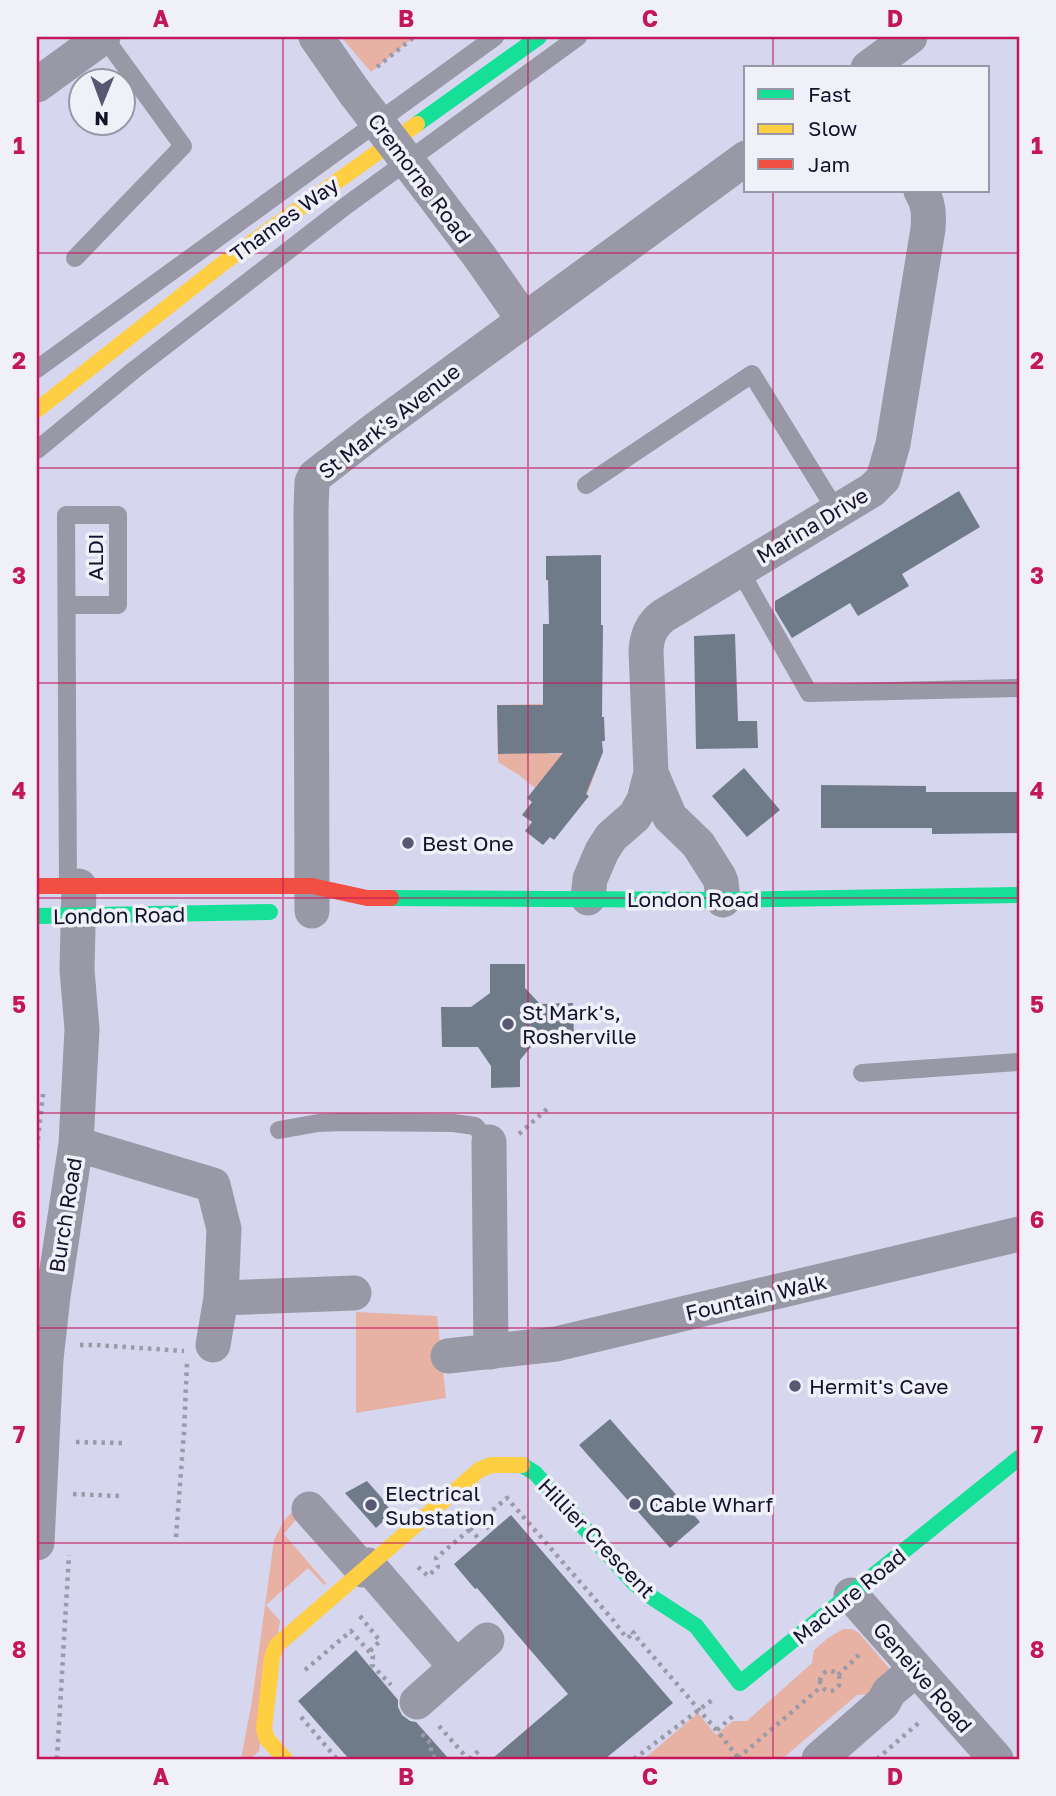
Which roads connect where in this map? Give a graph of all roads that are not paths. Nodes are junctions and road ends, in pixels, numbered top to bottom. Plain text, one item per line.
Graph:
1 (104, 37) edge
2 (316, 37) edge
3 (495, 37) edge
4 (539, 37) edge
5 (579, 37) edge
6 (910, 37) edge
7 (871, 66) edge
8 (37, 85) edge
9 (744, 159) edge
10 (922, 192) edge
11 (75, 258) dead end
12 (524, 320) junction
13 (37, 369) edge
14 (37, 410) edge
15 (37, 450) edge
16 (586, 485) dead end
17 (837, 512) junction
18 (739, 569) junction
19 (67, 605) junction
20 (1017, 688) dead end
21 (651, 773) junction
22 (37, 886) edge
23 (1019, 895) edge
24 (76, 896) junction
25 (367, 898) junction
26 (589, 898) junction
27 (723, 900) junction
28 (314, 907) junction
29 (37, 916) edge
30 (1019, 1062) edge
31 (862, 1073) dead end
32 (279, 1130) dead end
33 (501, 1141) joint
34 (76, 1144) junction
35 (1019, 1234) edge
36 (354, 1293) dead end
37 (45, 1298) edge
38 (221, 1298) junction
39 (213, 1345) dead end
40 (491, 1352) junction
41 (447, 1356) dead end
42 (1019, 1458) edge
43 (309, 1508) dead end
44 (53, 1545) edge
45 (366, 1567) junction
46 (851, 1595) junction
47 (690, 1622) joint
48 (487, 1640) dead end
49 (456, 1667) junction
50 (916, 1669) junction
51 (417, 1702) dead end
52 (285, 1759) edge
53 (819, 1759) edge
54 (996, 1759) edge

1 - 8 street
1 - 11 lane
2 - 12 street, Cremorne Road, bridge
3 - 13 lane
4 - 14 main road, Thames Way
5 - 15 lane
6 - 7 street
9 - 12 street, St Mark's Avenue
10 - 17 street, Marina Drive
12 - 28 street, St Mark's Avenue
16 - 17 lane
17 - 18 street, Marina Drive
18 - 20 lane
18 - 21 street, Marina Drive
19 - 19 lane, ALDI
19 - 24 lane
21 - 26 street, Marina Drive
21 - 27 street, Marina Drive
22 - 24 main road, London Road
23 - 27 main road, London Road
24 - 28 main road, London Road
24 - 28 main road, London Road
24 - 29 main road, London Road
24 - 34 street, Burch Road
25 - 26 main road, London Road
25 - 28 main road, London Road
25 - 28 main road, London Road
26 - 27 main road, London Road
30 - 31 lane
32 - 33 lane
33 - 40 street
34 - 37 street, Burch Road
34 - 38 street
35 - 40 street, Fountain Walk
36 - 38 street
37 - 44 street, Burch Road
38 - 39 street
40 - 41 street, Fountain Walk
42 - 46 main road, Maclure Road
43 - 45 street
45 - 47 main road, Hillier Crescent
45 - 49 street
45 - 52 main road, Hillier Crescent
46 - 47 main road, Maclure Road
46 - 50 street, Geneive Road
48 - 49 street
49 - 51 street
50 - 53 street
50 - 54 street, Geneive Road

